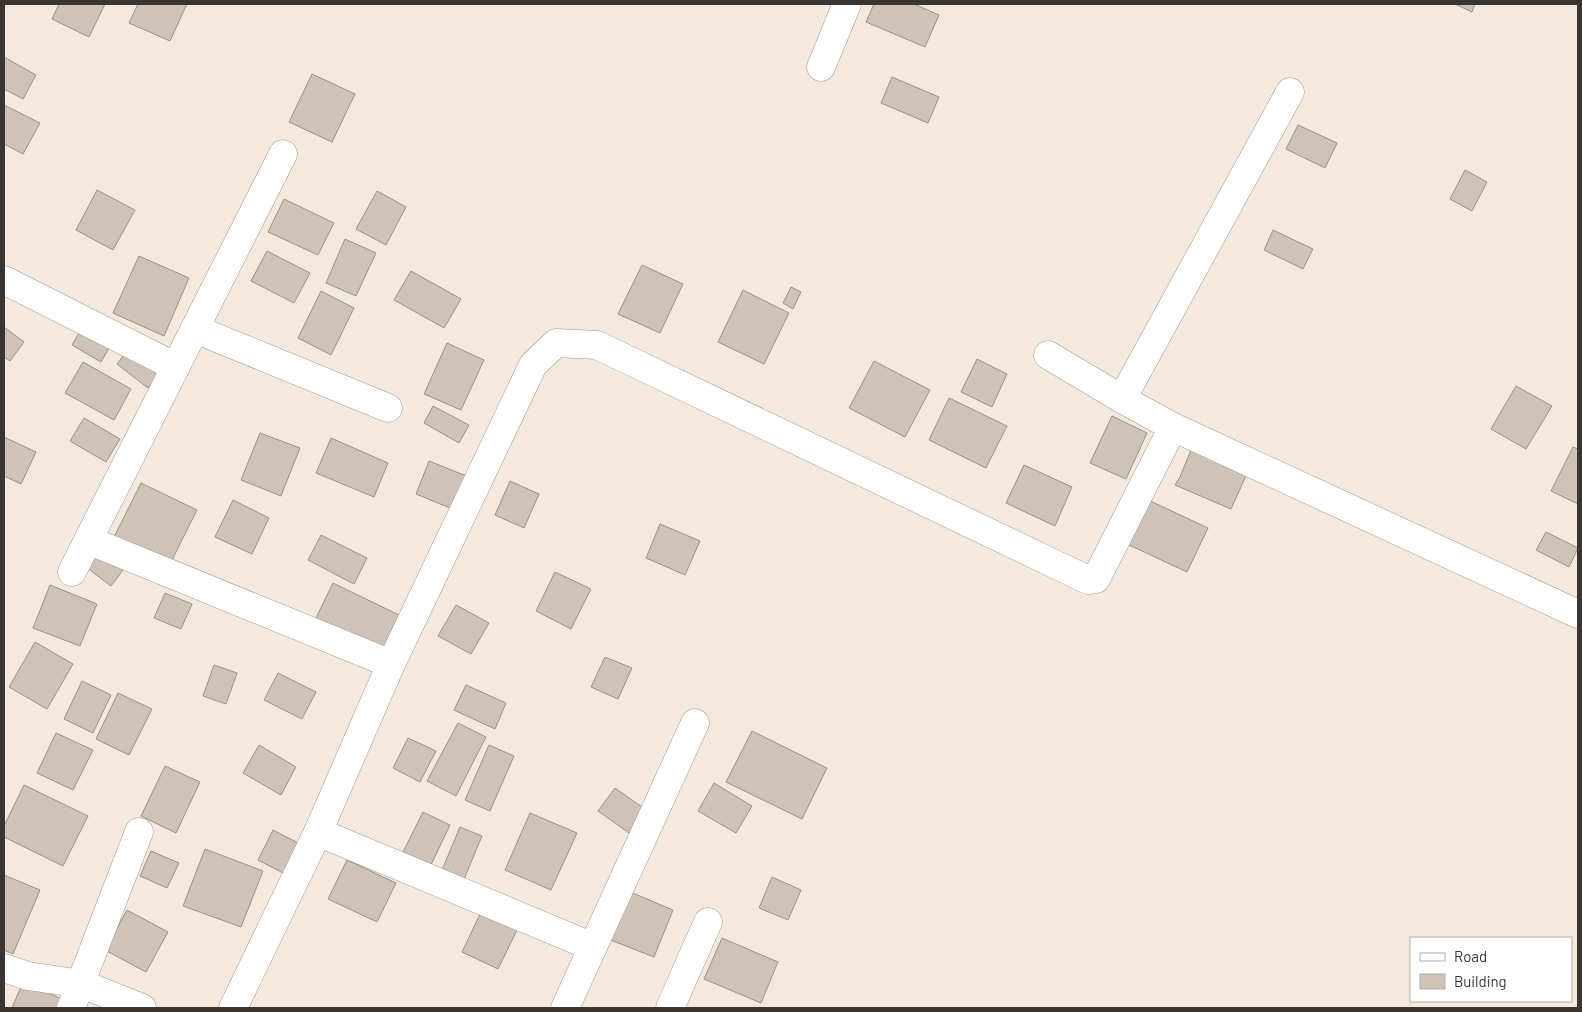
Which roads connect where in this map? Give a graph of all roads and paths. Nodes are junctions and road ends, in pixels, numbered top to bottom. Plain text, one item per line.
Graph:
1 (847, 4) edge
2 (821, 68) dead end
3 (1290, 92) dead end
4 (283, 154) dead end
5 (4, 280) edge
6 (195, 329) junction
7 (1048, 355) dead end
8 (176, 367) junction
9 (1122, 399) junction
10 (388, 408) dead end
11 (1173, 427) junction
12 (88, 540) junction
13 (72, 572) dead end
14 (1578, 614) edge
15 (391, 664) junction
16 (694, 723) dead end
17 (139, 832) dead end
18 (318, 832) junction
19 (708, 922) dead end
20 (593, 947) junction
21 (4, 968) edge
22 (82, 984) junction
23 (71, 1008) edge
24 (142, 1008) edge
25 (233, 1008) edge
26 (565, 1008) edge
27 (670, 1008) edge

1 - 2 street
3 - 9 street
4 - 6 street
5 - 8 street
6 - 8 street
6 - 10 street
7 - 9 street
8 - 12 street
9 - 11 street
11 - 14 street
11 - 15 street
12 - 13 street
12 - 15 street
15 - 18 street
16 - 20 street
17 - 22 street
18 - 20 street
18 - 25 street
19 - 27 street
20 - 26 street
21 - 22 street
22 - 23 street
22 - 24 street

